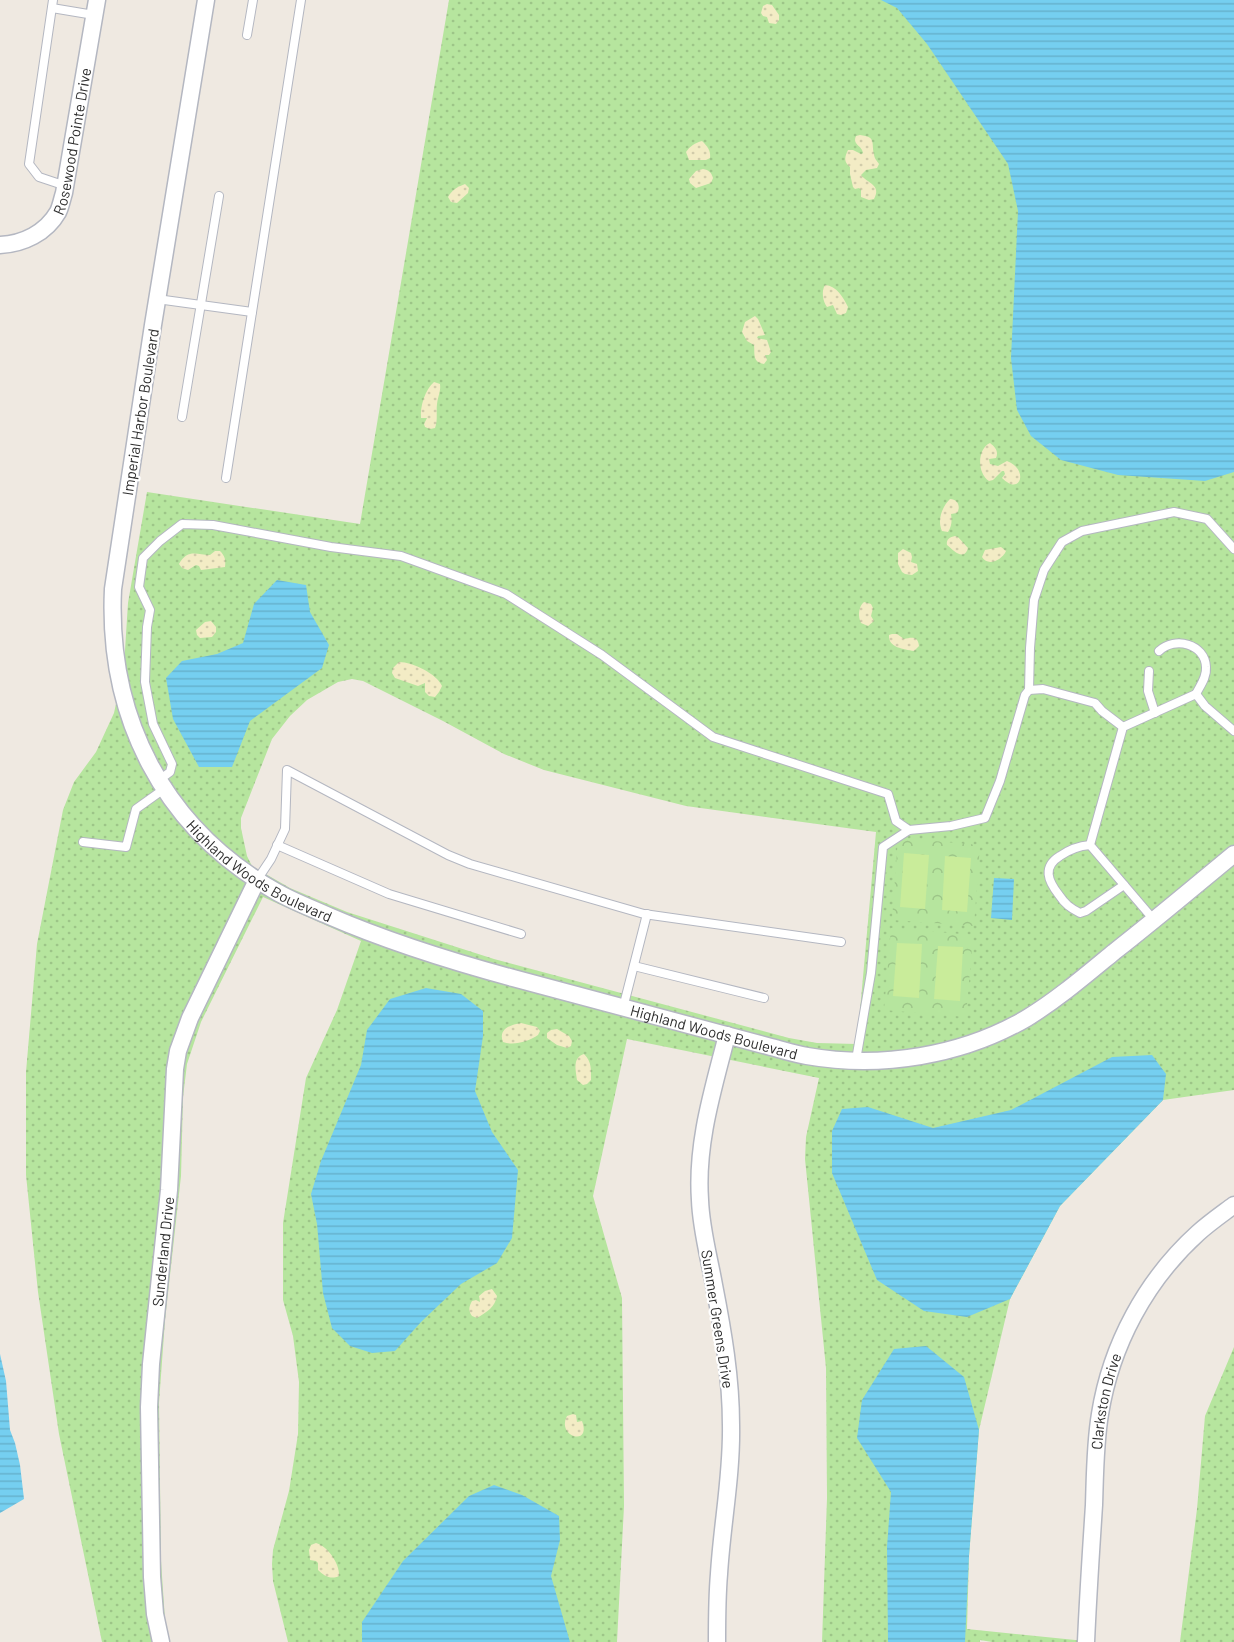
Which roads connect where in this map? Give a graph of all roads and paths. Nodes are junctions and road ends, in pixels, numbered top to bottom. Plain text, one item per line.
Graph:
1 (206, 0) edge
2 (253, 0) edge
3 (301, 0) edge
4 (53, 4) edge
5 (96, 8) edge
6 (247, 34) dead end
7 (66, 186) junction
8 (219, 196) dead end
9 (0, 245) edge
10 (157, 299) junction
11 (200, 305) junction
12 (252, 312) junction
13 (182, 417) dead end
14 (226, 478) dead end
15 (1234, 549) edge
16 (1159, 651) dead end
17 (1149, 671) dead end
18 (1029, 690) junction
19 (1196, 694) junction
20 (1155, 713) junction
21 (1123, 728) junction
22 (1234, 731) edge
23 (162, 784) junction
24 (180, 811) joint
25 (909, 830) junction
26 (83, 842) dead end
27 (277, 845) junction
28 (1090, 845) junction
29 (1234, 854) edge
30 (257, 880) junction
31 (1124, 885) junction
32 (647, 914) junction
33 (1154, 920) junction
34 (521, 934) dead end
35 (841, 942) dead end
36 (634, 966) junction
37 (764, 998) dead end
38 (623, 1008) junction
39 (727, 1035) junction
40 (856, 1060) junction
41 (1234, 1205) edge
42 (161, 1642) edge
43 (717, 1642) edge
44 (1086, 1642) edge

1 - 10 street, Imperial Harbor Boulevard
2 - 6 lane
3 - 12 lane
4 - 5 lane
4 - 7 lane
5 - 7 street, Rosewood Pointe Drive
7 - 9 street, Rosewood Pointe Drive
8 - 11 lane
10 - 11 lane
10 - 23 street, Imperial Harbor Boulevard
11 - 12 lane
11 - 13 lane
12 - 14 lane
15 - 18 lane
16 - 19 lane
17 - 20 lane
18 - 21 lane
18 - 25 lane
19 - 20 lane
19 - 22 lane
20 - 21 lane
21 - 28 lane
23 - 24 street, Imperial Harbor Boulevard
23 - 25 lane
23 - 26 lane
24 - 30 street, Highland Woods Boulevard
25 - 40 lane
27 - 30 lane
27 - 32 lane
27 - 34 lane
28 - 31 lane
28 - 31 lane
29 - 33 street, Highland Woods Boulevard
30 - 38 street, Highland Woods Boulevard
30 - 42 street, Sunderland Drive
31 - 33 lane
32 - 35 lane
32 - 36 lane
33 - 40 street, Highland Woods Boulevard
36 - 37 lane
36 - 38 lane
38 - 39 street, Highland Woods Boulevard
39 - 40 street, Highland Woods Boulevard
39 - 43 street, Summer Greens Drive
41 - 44 street, Clarkston Drive

